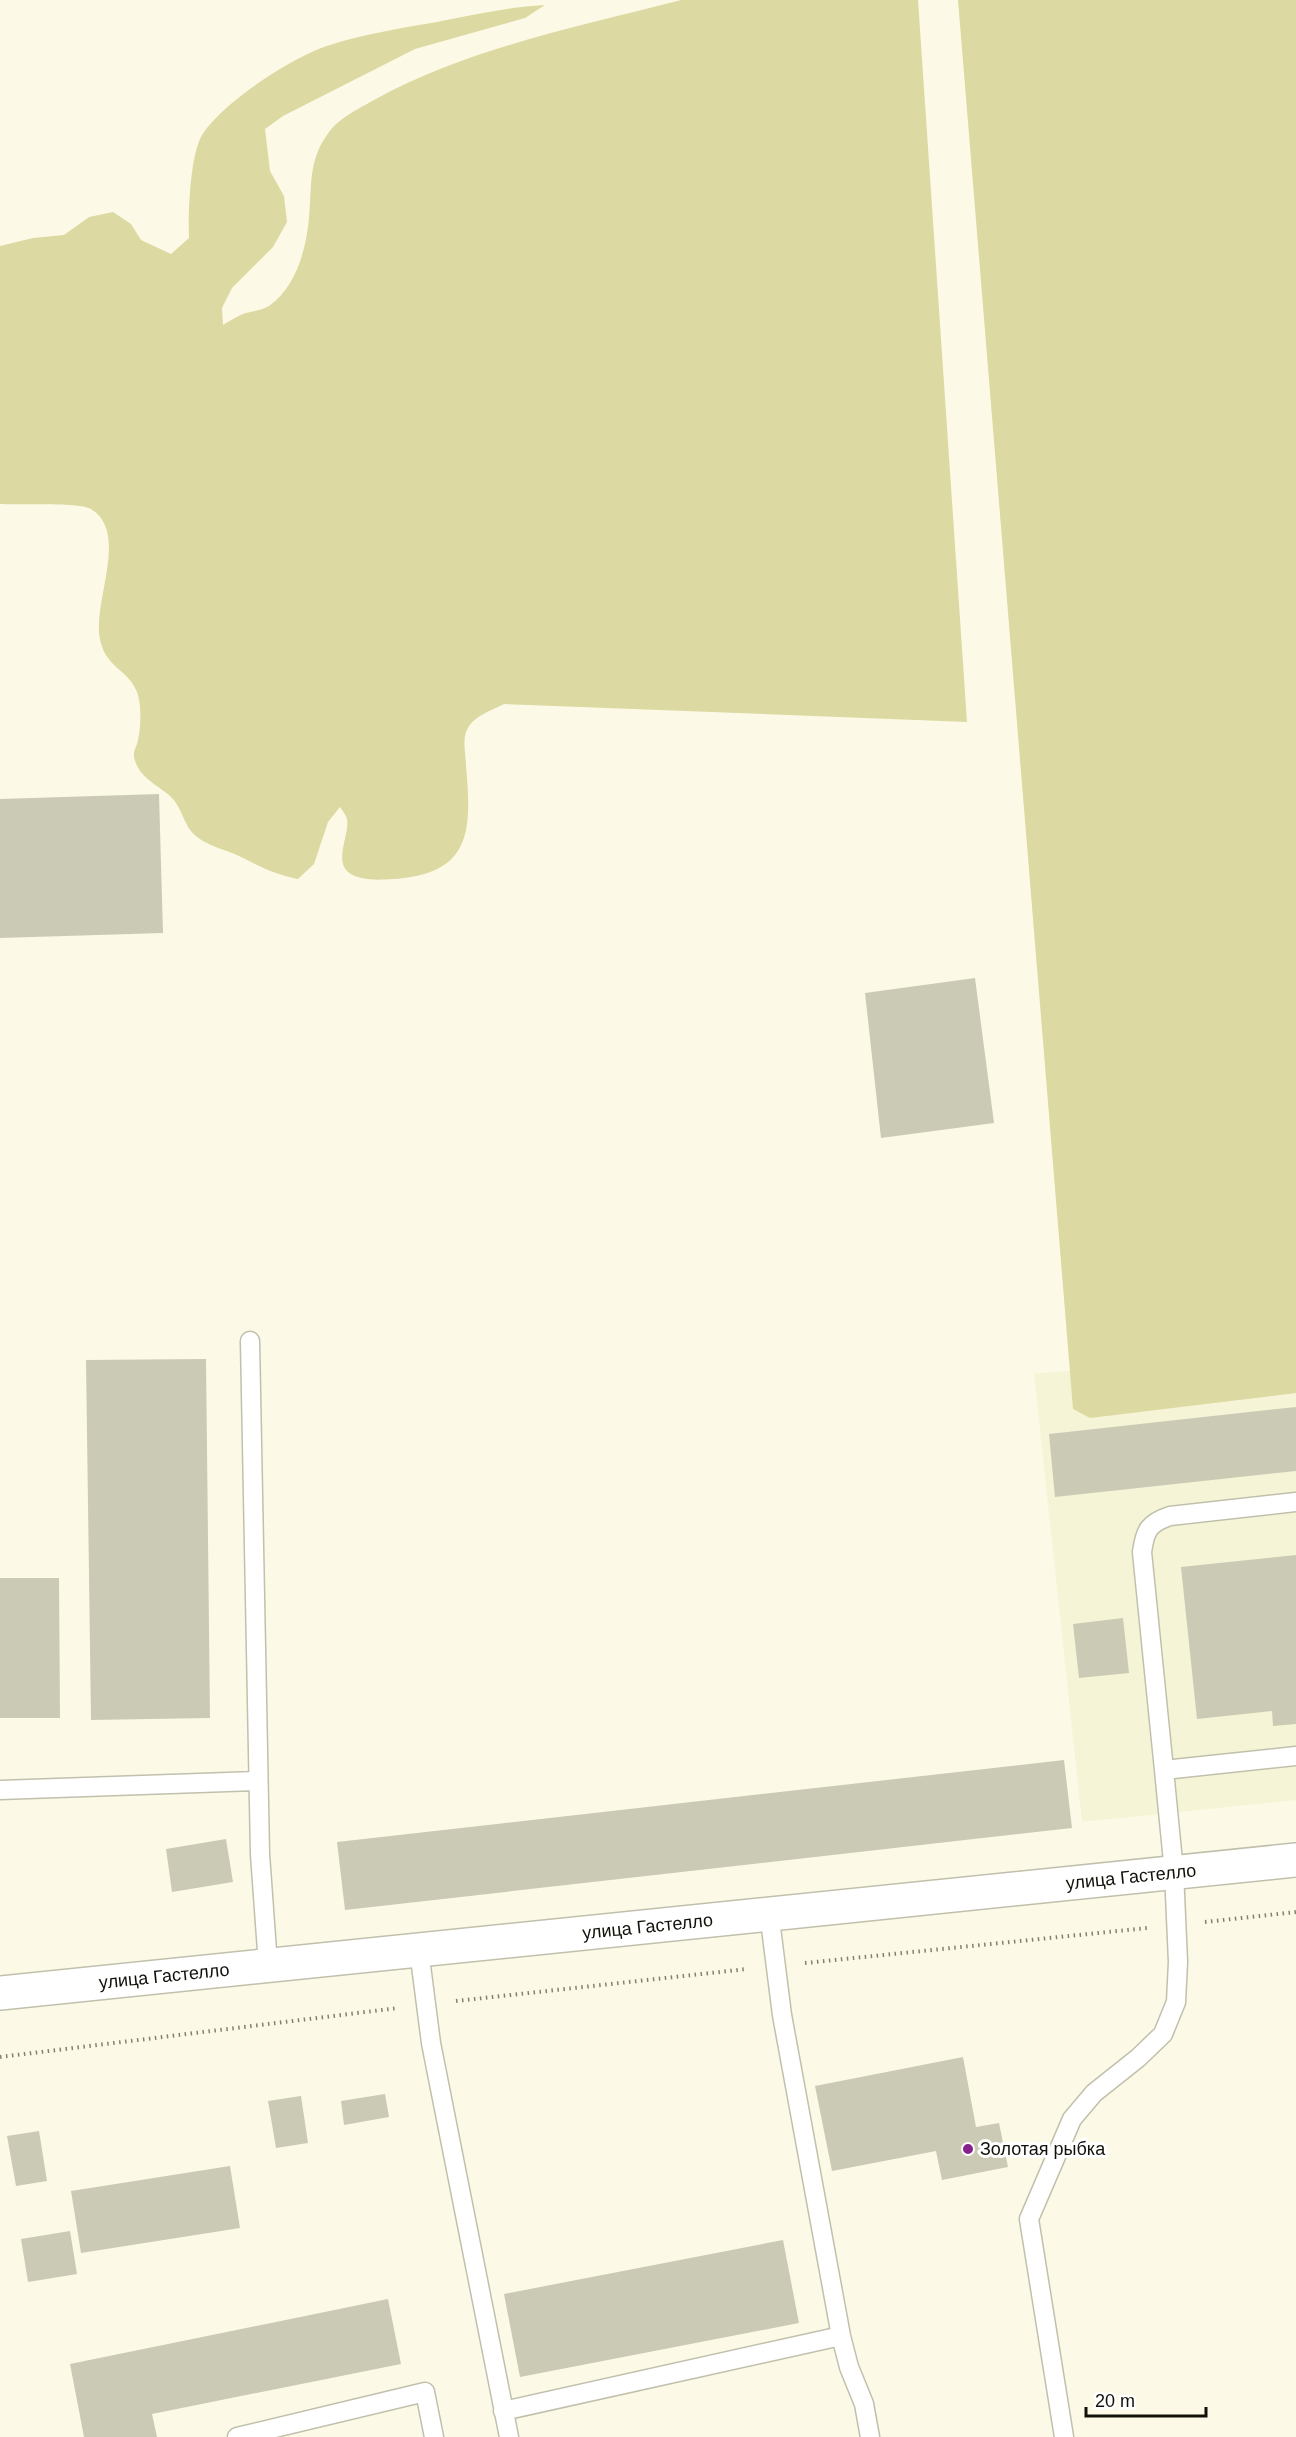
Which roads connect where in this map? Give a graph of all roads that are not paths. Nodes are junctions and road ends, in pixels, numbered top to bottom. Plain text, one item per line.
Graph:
1 (250, 1341) dead end
2 (1296, 1502) edge
3 (1296, 1756) edge
4 (1164, 1770) junction
5 (258, 1781) junction
6 (0, 1790) edge
7 (1296, 1860) edge
8 (1174, 1872) junction
9 (769, 1912) junction
10 (419, 1950) junction
11 (268, 1965) junction
12 (0, 1993) edge
13 (841, 2336) junction
14 (502, 2411) junction
15 (237, 2437) edge
16 (434, 2437) edge
17 (509, 2437) edge
18 (870, 2437) edge
19 (1064, 2437) edge

1 - 5 lane
2 - 4 lane
3 - 4 lane
4 - 8 lane
5 - 6 lane
5 - 11 lane
7 - 8 street, улица Гастелло
8 - 9 street, улица Гастелло
8 - 19 lane
9 - 10 street, улица Гастелло
9 - 13 lane
10 - 11 street, улица Гастелло
10 - 14 lane
11 - 12 street, улица Гастелло
13 - 14 lane
13 - 18 lane
14 - 17 lane
15 - 16 lane

